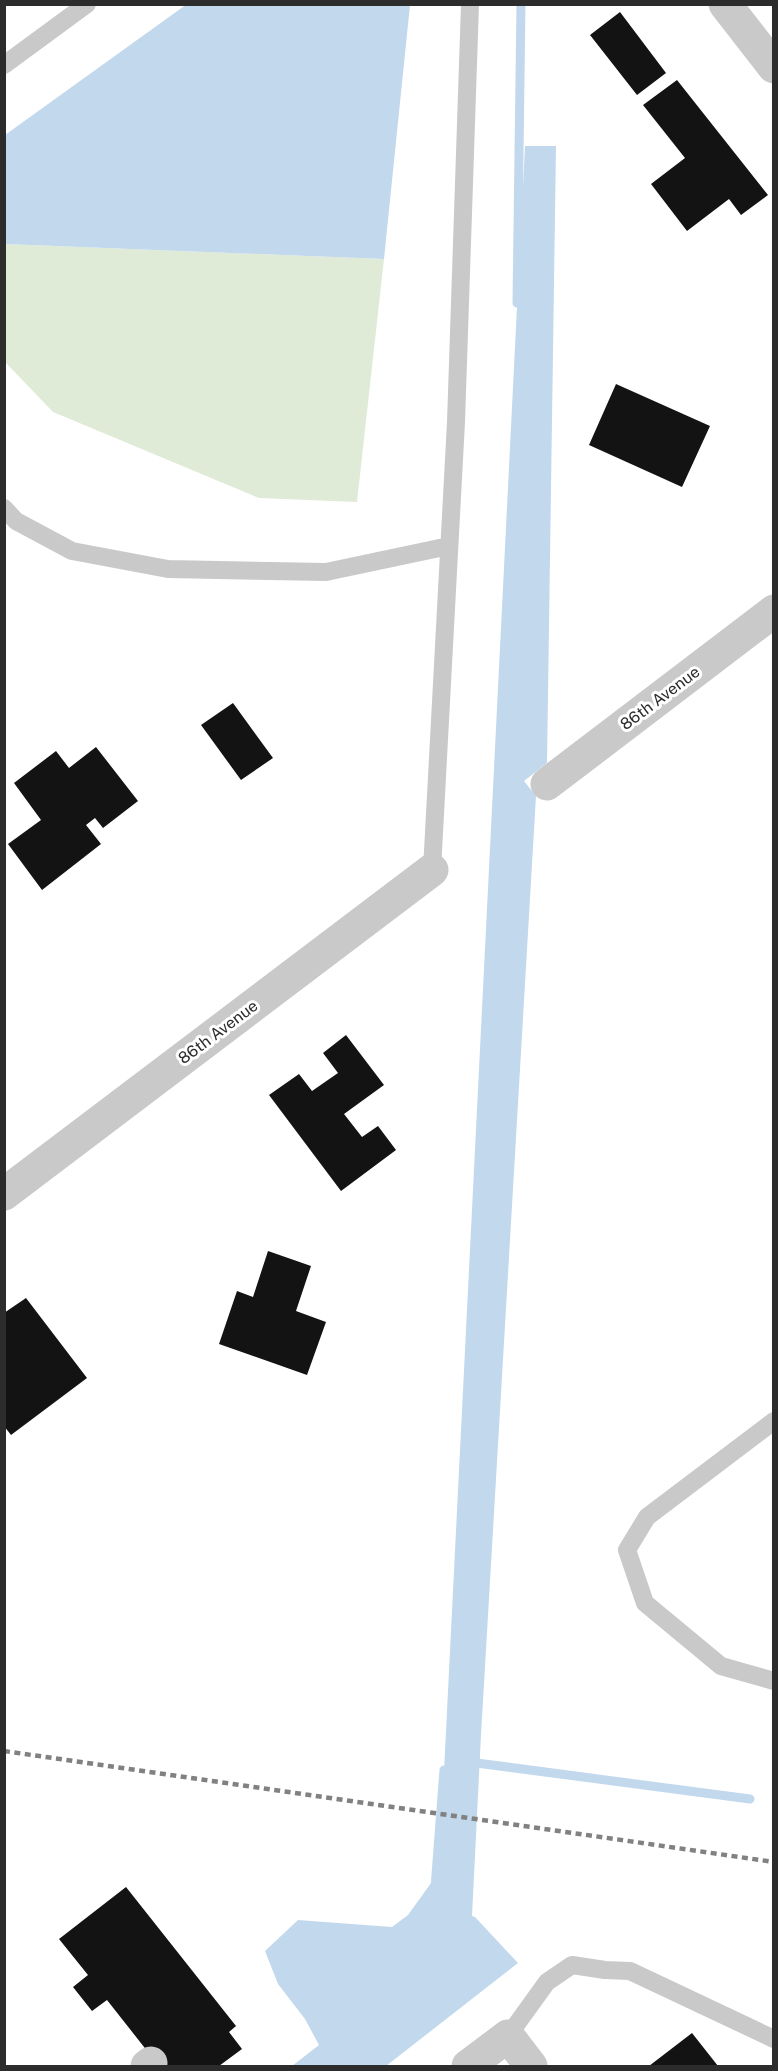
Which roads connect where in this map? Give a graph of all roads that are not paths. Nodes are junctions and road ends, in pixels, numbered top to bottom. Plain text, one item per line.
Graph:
1 (87, 4) edge
2 (470, 4) edge
3 (725, 4) edge
4 (4, 64) edge
5 (774, 67) edge
6 (4, 508) edge
7 (449, 546) junction
8 (774, 611) edge
9 (547, 784) dead end
10 (432, 870) joint
11 (4, 1194) edge
12 (774, 1421) edge
13 (774, 1681) edge
14 (508, 2036) junction
15 (774, 2039) edge
16 (468, 2067) edge
17 (531, 2067) edge

1 - 4 lane
2 - 7 lane
3 - 5 street
6 - 7 lane
7 - 10 lane
8 - 9 street, 86th Avenue
10 - 11 street, 86th Avenue
12 - 13 lane
14 - 15 lane
14 - 16 street
14 - 17 street

